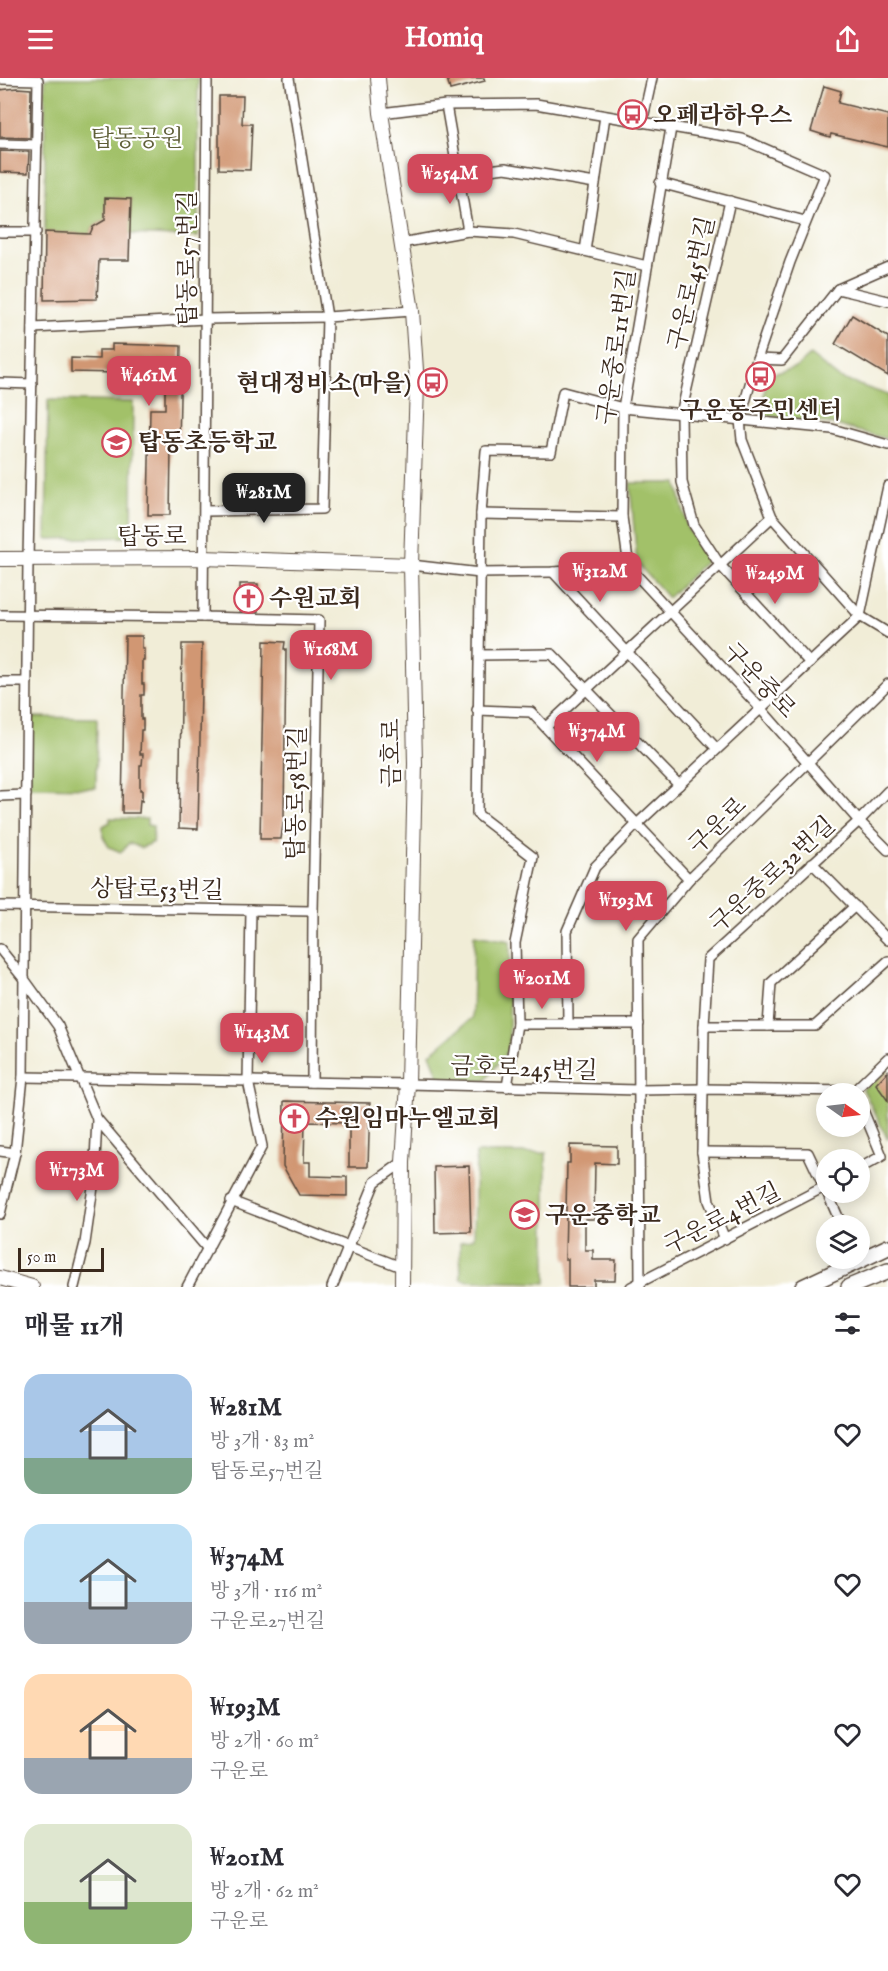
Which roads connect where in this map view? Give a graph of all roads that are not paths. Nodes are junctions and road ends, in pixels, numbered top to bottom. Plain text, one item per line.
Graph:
1 (207, 78) edge
2 (289, 78) edge
3 (378, 78) edge
4 (652, 78) edge
5 (38, 79) edge
6 (0, 80) edge
7 (446, 105) junction
8 (381, 113) junction
9 (605, 116) junction
10 (642, 123) junction
11 (671, 128) junction
12 (0, 144) edge
13 (37, 145) junction
14 (458, 174) junction
15 (595, 183) junction
16 (660, 183) junction
17 (730, 201) junction
18 (805, 222) junction
19 (468, 231) junction
20 (0, 232) edge
21 (36, 232) junction
22 (401, 243) junction
23 (585, 251) junction
24 (646, 266) junction
25 (888, 267) edge
26 (838, 289) junction
27 (888, 301) edge
28 (412, 311) junction
29 (327, 317) junction
30 (206, 320) junction
31 (33, 328) junction
32 (757, 359) junction
33 (0, 383) edge
34 (32, 384) junction
35 (623, 408) junction
36 (681, 414) junction
37 (740, 420) junction
38 (888, 445) edge
39 (888, 486) edge
40 (205, 511) junction
41 (481, 514) junction
42 (622, 517) junction
43 (772, 517) junction
44 (203, 558) junction
45 (0, 559) edge
46 (28, 559) junction
47 (411, 565) junction
48 (720, 565) junction
49 (629, 567) junction
50 (553, 572) junction
51 (480, 573) junction
52 (670, 612) junction
53 (0, 615) edge
54 (27, 615) junction
55 (860, 616) junction
56 (203, 617) junction
57 (888, 633) edge
58 (627, 652) junction
59 (480, 655) junction
60 (810, 663) junction
61 (0, 682) edge
62 (27, 682) junction
63 (888, 684) edge
64 (587, 690) junction
65 (761, 709) junction
66 (477, 710) junction
67 (546, 727) junction
68 (717, 749) junction
69 (809, 763) junction
70 (679, 785) junction
71 (888, 791) edge
72 (26, 795) junction
73 (0, 796) edge
74 (859, 821) junction
75 (636, 825) junction
76 (888, 850) edge
77 (812, 863) junction
78 (689, 879) junction
79 (0, 906) edge
80 (25, 906) junction
81 (855, 906) junction
82 (251, 910) junction
83 (313, 911) junction
84 (888, 940) edge
85 (0, 949) edge
86 (888, 960) edge
87 (24, 979) junction
88 (517, 1024) junction
89 (568, 1024) junction
90 (639, 1024) junction
91 (704, 1026) junction
92 (768, 1026) junction
93 (888, 1058) edge
94 (24, 1077) junction
95 (80, 1078) junction
96 (248, 1081) junction
97 (312, 1082) junction
98 (864, 1083) edge
99 (408, 1084) junction
100 (507, 1087) junction
101 (703, 1089) junction
102 (638, 1090) junction
103 (816, 1091) edge
104 (97, 1119) junction
105 (870, 1127) edge
106 (0, 1151) edge
107 (702, 1152) junction
108 (15, 1153) junction
109 (403, 1162) junction
110 (870, 1163) edge
111 (816, 1169) edge
112 (816, 1195) edge
113 (231, 1202) junction
114 (0, 1214) edge
115 (725, 1239) junction
116 (348, 1247) junction
117 (888, 1247) edge
118 (208, 1249) junction
119 (870, 1254) edge
120 (401, 1267) junction
121 (839, 1269) edge
122 (888, 1271) edge
123 (0, 1278) edge
124 (636, 1286) edge
125 (32, 1287) edge
126 (74, 1287) edge
127 (187, 1287) edge
128 (332, 1287) edge
129 (402, 1287) edge
130 (803, 1287) edge
131 (849, 1287) edge

1 - 30 street, 탑동로57번길
2 - 29 street
3 - 8 street, 금호로
4 - 10 street
5 - 6 street
5 - 13 street
7 - 8 street
7 - 9 street
7 - 14 street
8 - 22 street, 금호로
9 - 10 street
9 - 15 street
10 - 11 street
11 - 16 street, 구운중로11번길
11 - 18 street
12 - 13 street
13 - 21 street
14 - 15 street
14 - 19 street
15 - 23 street
16 - 17 street
16 - 24 street, 구운중로11번길
17 - 18 street, 구운로45번길
17 - 36 street, 구운로45번길
18 - 32 street
19 - 22 street
19 - 23 street
20 - 21 street
21 - 31 street
22 - 28 street, 금호로
23 - 24 street
24 - 35 street, 구운중로11번길
25 - 26 street
26 - 27 street
26 - 32 street
28 - 29 street
28 - 47 street, 금호로
29 - 30 street
29 - 40 street
30 - 31 street
30 - 40 street, 탑동로57번길
31 - 34 street
32 - 37 street
33 - 34 street
34 - 46 street
35 - 36 street
35 - 41 street
35 - 42 street, 구운중로11번길
36 - 37 street
36 - 48 street, 구운로45번길
37 - 38 street
37 - 43 street
39 - 55 street
40 - 44 street, 탑동로57번길
41 - 42 street
41 - 51 street
42 - 49 street, 구운중로11번길
43 - 48 street
43 - 55 street
44 - 46 street, 탑동로
44 - 47 street, 탑동로
44 - 56 street
45 - 46 street, 탑동로
46 - 54 street
47 - 51 street
47 - 99 street, 금호로
48 - 52 street
48 - 60 street, 구운로45번길
49 - 50 street
49 - 52 street, 구운중로
50 - 51 street
50 - 58 street
51 - 59 street
52 - 58 street
52 - 65 street, 구운중로
53 - 54 street, 탑동로58번길
54 - 56 street, 탑동로58번길
54 - 62 street
55 - 57 street
55 - 60 street
56 - 83 street, 탑동로58번길
58 - 64 street
58 - 68 street
59 - 64 street
59 - 66 street
60 - 65 street
61 - 62 street
62 - 72 street
63 - 69 street, 구운로
64 - 67 street
64 - 70 street
65 - 68 street
65 - 69 street, 구운중로
66 - 67 street
66 - 88 street
67 - 75 street
68 - 70 street
69 - 74 street, 구운중로
69 - 78 street, 구운로
70 - 75 street
71 - 74 street, 구운중로32번길
72 - 73 street
72 - 80 street
74 - 76 street, 구운중로
74 - 77 street, 구운중로32번길
75 - 78 street
75 - 89 street
77 - 81 street
77 - 91 street, 구운중로32번길
78 - 90 street, 구운로
79 - 80 street, 상탑로53번길
80 - 82 street, 상탑로53번길
80 - 87 street
81 - 84 street
81 - 92 street
82 - 83 street, 상탑로53번길
82 - 96 street
83 - 97 street, 탑동로58번길
85 - 87 street
86 - 92 street
87 - 94 street
87 - 95 street
88 - 89 street
88 - 100 street
89 - 90 street
90 - 102 street, 구운로
91 - 92 street
91 - 101 street, 구운중로32번길
93 - 98 street
94 - 95 street, 금호로245번길
94 - 108 street
95 - 96 street, 금호로245번길
95 - 104 street
96 - 97 street, 금호로245번길
96 - 113 street
97 - 99 street, 금호로245번길
99 - 100 street, 금호로245번길
99 - 109 street, 금호로
100 - 102 street, 금호로245번길
101 - 102 street, 금호로245번길
101 - 103 street, 금호로245번길
101 - 107 street, 구운중로32번길
102 - 124 street, 구운로
104 - 118 street
104 - 126 street
105 - 110 street
106 - 108 street
107 - 111 street, 구운로4번길
107 - 115 street, 구운중로32번길
108 - 114 street
109 - 116 street
109 - 120 street, 금호로
112 - 115 street, 구운로4번길
113 - 116 street
113 - 118 street
115 - 124 street, 구운로4번길
116 - 120 street
116 - 128 street
117 - 119 main road
118 - 127 street
120 - 129 street, 금호로
121 - 130 main road
122 - 131 main road
123 - 125 street

